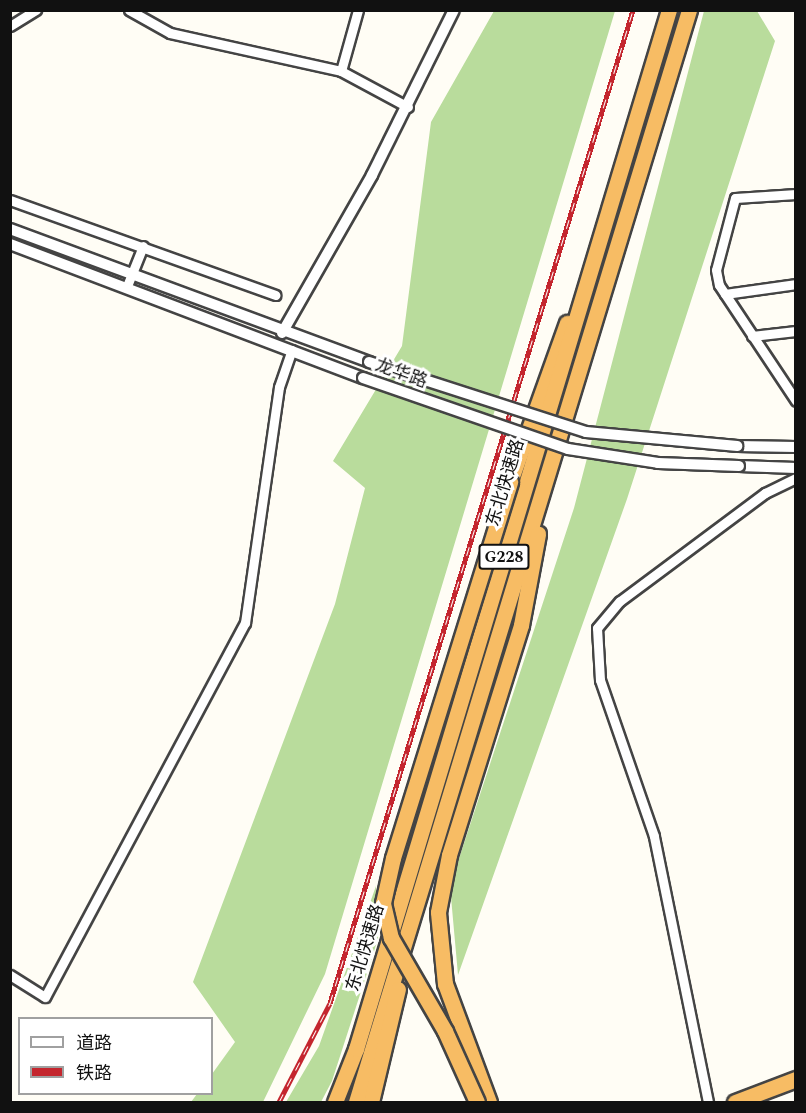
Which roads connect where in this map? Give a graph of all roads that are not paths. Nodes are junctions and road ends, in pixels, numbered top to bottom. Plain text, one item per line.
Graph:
1 (36, 10) edge
2 (129, 10) edge
3 (357, 10) edge
4 (454, 10) edge
5 (669, 10) edge
6 (689, 10) edge
7 (10, 26) edge
8 (341, 71) junction
9 (408, 107) junction
10 (795, 194) edge
11 (10, 200) edge
12 (10, 229) edge
13 (10, 244) edge
14 (142, 246) junction
15 (135, 274) junction
16 (590, 274) junction
17 (795, 284) edge
18 (127, 286) junction
19 (725, 294) junction
20 (275, 295) dead end
21 (285, 328) junction
22 (795, 331) edge
23 (752, 336) junction
24 (277, 341) junction
25 (292, 350) junction
26 (795, 401) edge
27 (795, 447) edge
28 (795, 468) edge
29 (795, 478) edge
30 (546, 481) junction
31 (10, 975) edge
32 (795, 1079) edge
33 (362, 1100) edge
34 (334, 1102) edge
35 (477, 1102) edge
36 (489, 1102) edge
37 (708, 1102) edge
38 (735, 1102) edge

1 - 7 street
2 - 8 street
3 - 8 street
4 - 9 street
5 - 16 highway, 东北快速路 / G228
6 - 30 highway, 东北快速路 / G228
8 - 9 street
9 - 21 street
10 - 19 street
11 - 14 street
12 - 15 street, 龙华路
13 - 18 street, 龙华路
14 - 15 street
14 - 20 street
15 - 18 street
15 - 21 street, 龙华路
16 - 34 highway, 东北快速路 / G228
16 - 35 highway, bridge
17 - 19 street
18 - 24 street, 龙华路
19 - 23 street
21 - 24 street
21 - 27 street, 龙华路, bridge
22 - 23 street
23 - 26 street
24 - 25 street, 龙华路
25 - 28 street, 龙华路, bridge
25 - 31 street
29 - 37 street
30 - 33 highway, 东北快速路 / G228
30 - 36 highway
32 - 38 highway

